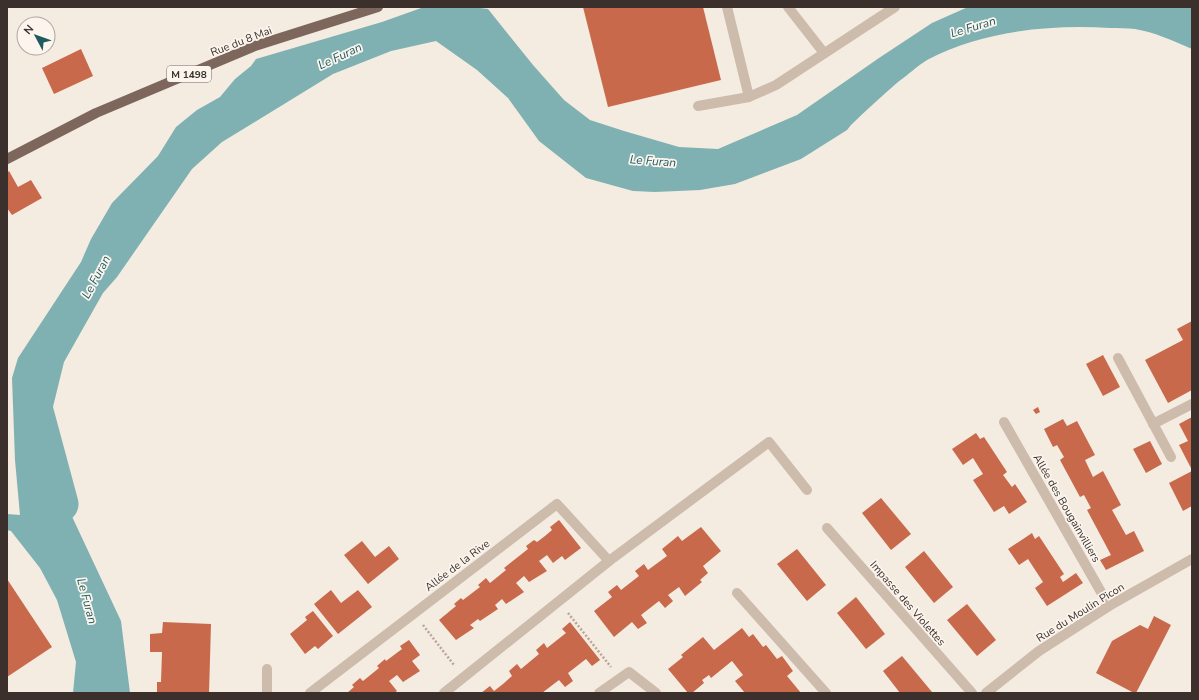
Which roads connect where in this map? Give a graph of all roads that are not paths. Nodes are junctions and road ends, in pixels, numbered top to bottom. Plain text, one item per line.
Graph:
1 (378, 7) edge
2 (727, 7) edge
3 (788, 7) edge
4 (895, 7) edge
5 (824, 53) junction
6 (749, 97) junction
7 (698, 106) dead end
8 (7, 159) edge
9 (1118, 358) dead end
10 (1192, 404) edge
11 (1004, 422) dead end
12 (1153, 424) junction
13 (1171, 457) dead end
14 (807, 490) dead end
15 (827, 528) dead end
16 (1192, 559) edge
17 (609, 562) junction
18 (736, 593) dead end
19 (1109, 606) junction
20 (267, 669) dead end
21 (267, 693) edge
22 (310, 693) edge
23 (444, 693) edge
24 (599, 693) edge
25 (656, 693) edge
26 (826, 693) edge
27 (972, 693) edge
28 (986, 693) edge

1 - 8 main road, Rue du 8 Mai / M 1498
2 - 6 street
3 - 5 street
4 - 5 street
5 - 6 street
6 - 7 street
9 - 12 street
10 - 12 street
11 - 19 street, Allée des Bougainvilliers
12 - 13 street
14 - 17 street
15 - 27 street, Impasse des Violettes
16 - 19 street, Rue du Moulin Picon
17 - 22 street, Allée de la Rive
17 - 23 street
18 - 26 street
19 - 28 street, Rue du Moulin Picon
20 - 21 street
24 - 25 street

